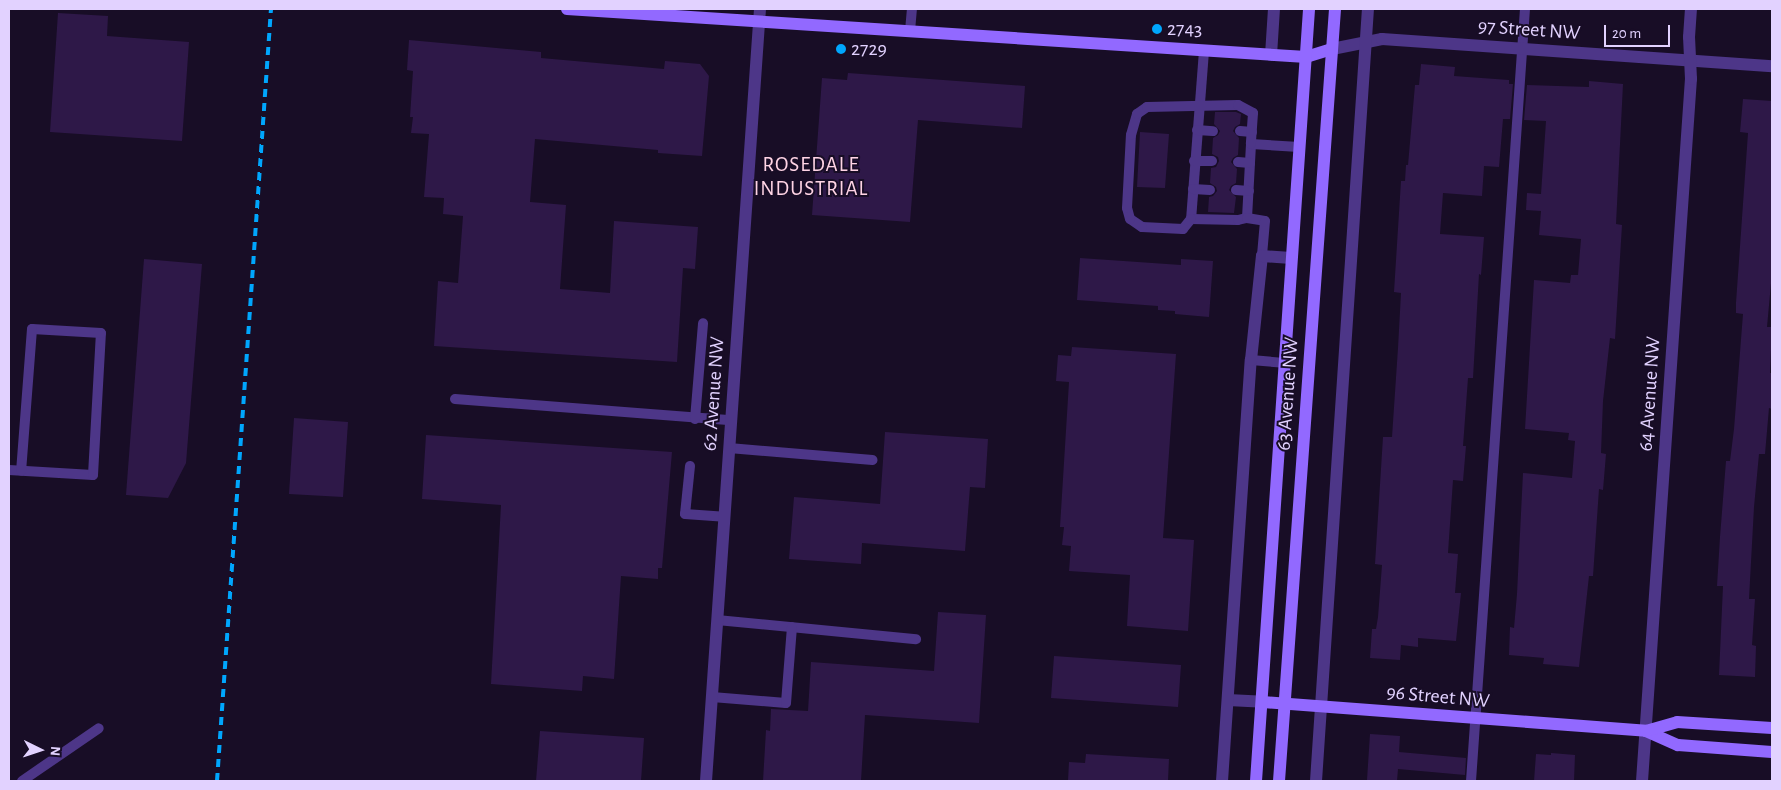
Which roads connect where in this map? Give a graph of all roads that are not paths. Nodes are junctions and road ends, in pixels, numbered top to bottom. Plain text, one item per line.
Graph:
1 (567, 9) edge
2 (912, 9) edge
3 (1274, 9) edge
4 (1309, 9) edge
5 (1335, 9) edge
6 (1368, 9) edge
7 (1524, 9) edge
8 (1691, 9) edge
9 (760, 15) edge
10 (910, 31) junction
11 (1365, 41) junction
12 (1522, 48) junction
13 (1332, 49) junction
14 (1204, 51) junction
15 (1271, 55) junction
16 (1306, 57) junction
17 (1690, 60) junction
18 (1772, 66) edge
19 (1200, 105) junction
20 (1197, 130) junction
21 (1213, 130) dead end
22 (1240, 131) dead end
23 (1252, 132) junction
24 (1251, 144) junction
25 (1299, 147) junction
26 (1194, 161) junction
27 (1212, 161) dead end
28 (1238, 162) dead end
29 (1250, 163) junction
30 (1193, 189) junction
31 (1210, 190) dead end
32 (1236, 190) dead end
33 (1249, 191) junction
34 (1247, 218) junction
35 (1191, 219) junction
36 (1262, 256) junction
37 (1291, 258) junction
38 (703, 323) dead end
39 (1251, 360) junction
40 (1284, 363) junction
41 (455, 399) dead end
42 (694, 419) junction
43 (731, 420) junction
44 (729, 448) junction
45 (872, 460) dead end
46 (690, 466) dead end
47 (9, 470) edge
48 (21, 471) junction
49 (724, 517) junction
50 (717, 620) junction
51 (792, 627) junction
52 (916, 639) dead end
53 (712, 697) junction
54 (1228, 700) junction
55 (1263, 702) junction
56 (1284, 704) junction
57 (1321, 706) junction
58 (1475, 718) junction
59 (99, 728) dead end
60 (1772, 728) edge
61 (1646, 731) junction
62 (1772, 752) edge
63 (22, 781) edge
64 (706, 781) edge
65 (1222, 781) edge
66 (1256, 781) edge
67 (1279, 781) edge
68 (1316, 781) edge
69 (1471, 781) edge
70 (1642, 781) edge

1 - 9 main road, 97 Street NW
2 - 10 lane
3 - 15 street
4 - 16 main road, 63 Avenue NW
5 - 13 main road, 63 Avenue NW
6 - 11 street
7 - 12 lane
8 - 17 street, 64 Avenue NW
9 - 10 main road, 97 Street NW
9 - 43 street, 62 Avenue NW
10 - 14 main road, 97 Street NW
11 - 12 street, 97 Street NW
11 - 13 street, 97 Street NW
11 - 57 street
12 - 17 street, 97 Street NW
12 - 58 lane
13 - 16 main road, 97 Street NW
13 - 56 main road, 63 Avenue NW
14 - 15 main road, 97 Street NW
14 - 19 lane
15 - 16 main road, 97 Street NW
16 - 25 main road, 63 Avenue NW
17 - 18 street, 97 Street NW
17 - 61 street, 64 Avenue NW
19 - 20 lane
19 - 23 lane
19 - 35 lane
20 - 21 lane
20 - 26 lane
22 - 23 lane
23 - 24 lane
24 - 25 lane
24 - 29 lane
25 - 37 main road, 63 Avenue NW
26 - 27 lane
26 - 30 lane
28 - 29 lane
29 - 33 lane
30 - 31 lane
30 - 35 lane
32 - 33 lane
33 - 34 lane
34 - 35 lane
34 - 36 lane
36 - 37 street
36 - 39 street, 63 Avenue NW
37 - 40 main road, 63 Avenue NW
38 - 42 lane
39 - 40 lane
39 - 54 street, 63 Avenue NW
40 - 55 main road, 63 Avenue NW
41 - 42 lane
42 - 43 lane
43 - 44 street, 62 Avenue NW
44 - 45 lane
44 - 49 street, 62 Avenue NW
46 - 49 lane
47 - 48 lane
48 - 48 lane
49 - 50 street, 62 Avenue NW
50 - 51 lane
50 - 53 street, 62 Avenue NW
51 - 52 lane
51 - 53 lane
53 - 64 street, 62 Avenue NW
54 - 55 street, 96 Street NW
54 - 65 street, 63 Avenue NW
55 - 56 main road, 96 Street NW
55 - 66 main road, 63 Avenue NW
56 - 57 main road, 96 Street NW
56 - 67 main road, 63 Avenue NW
57 - 58 main road, 96 Street NW
57 - 68 street
58 - 61 main road, 96 Street NW
58 - 69 lane
59 - 63 lane
60 - 61 main road, 96 Street NW
61 - 62 main road, 96 Street NW
61 - 70 street, 64 Avenue NW

